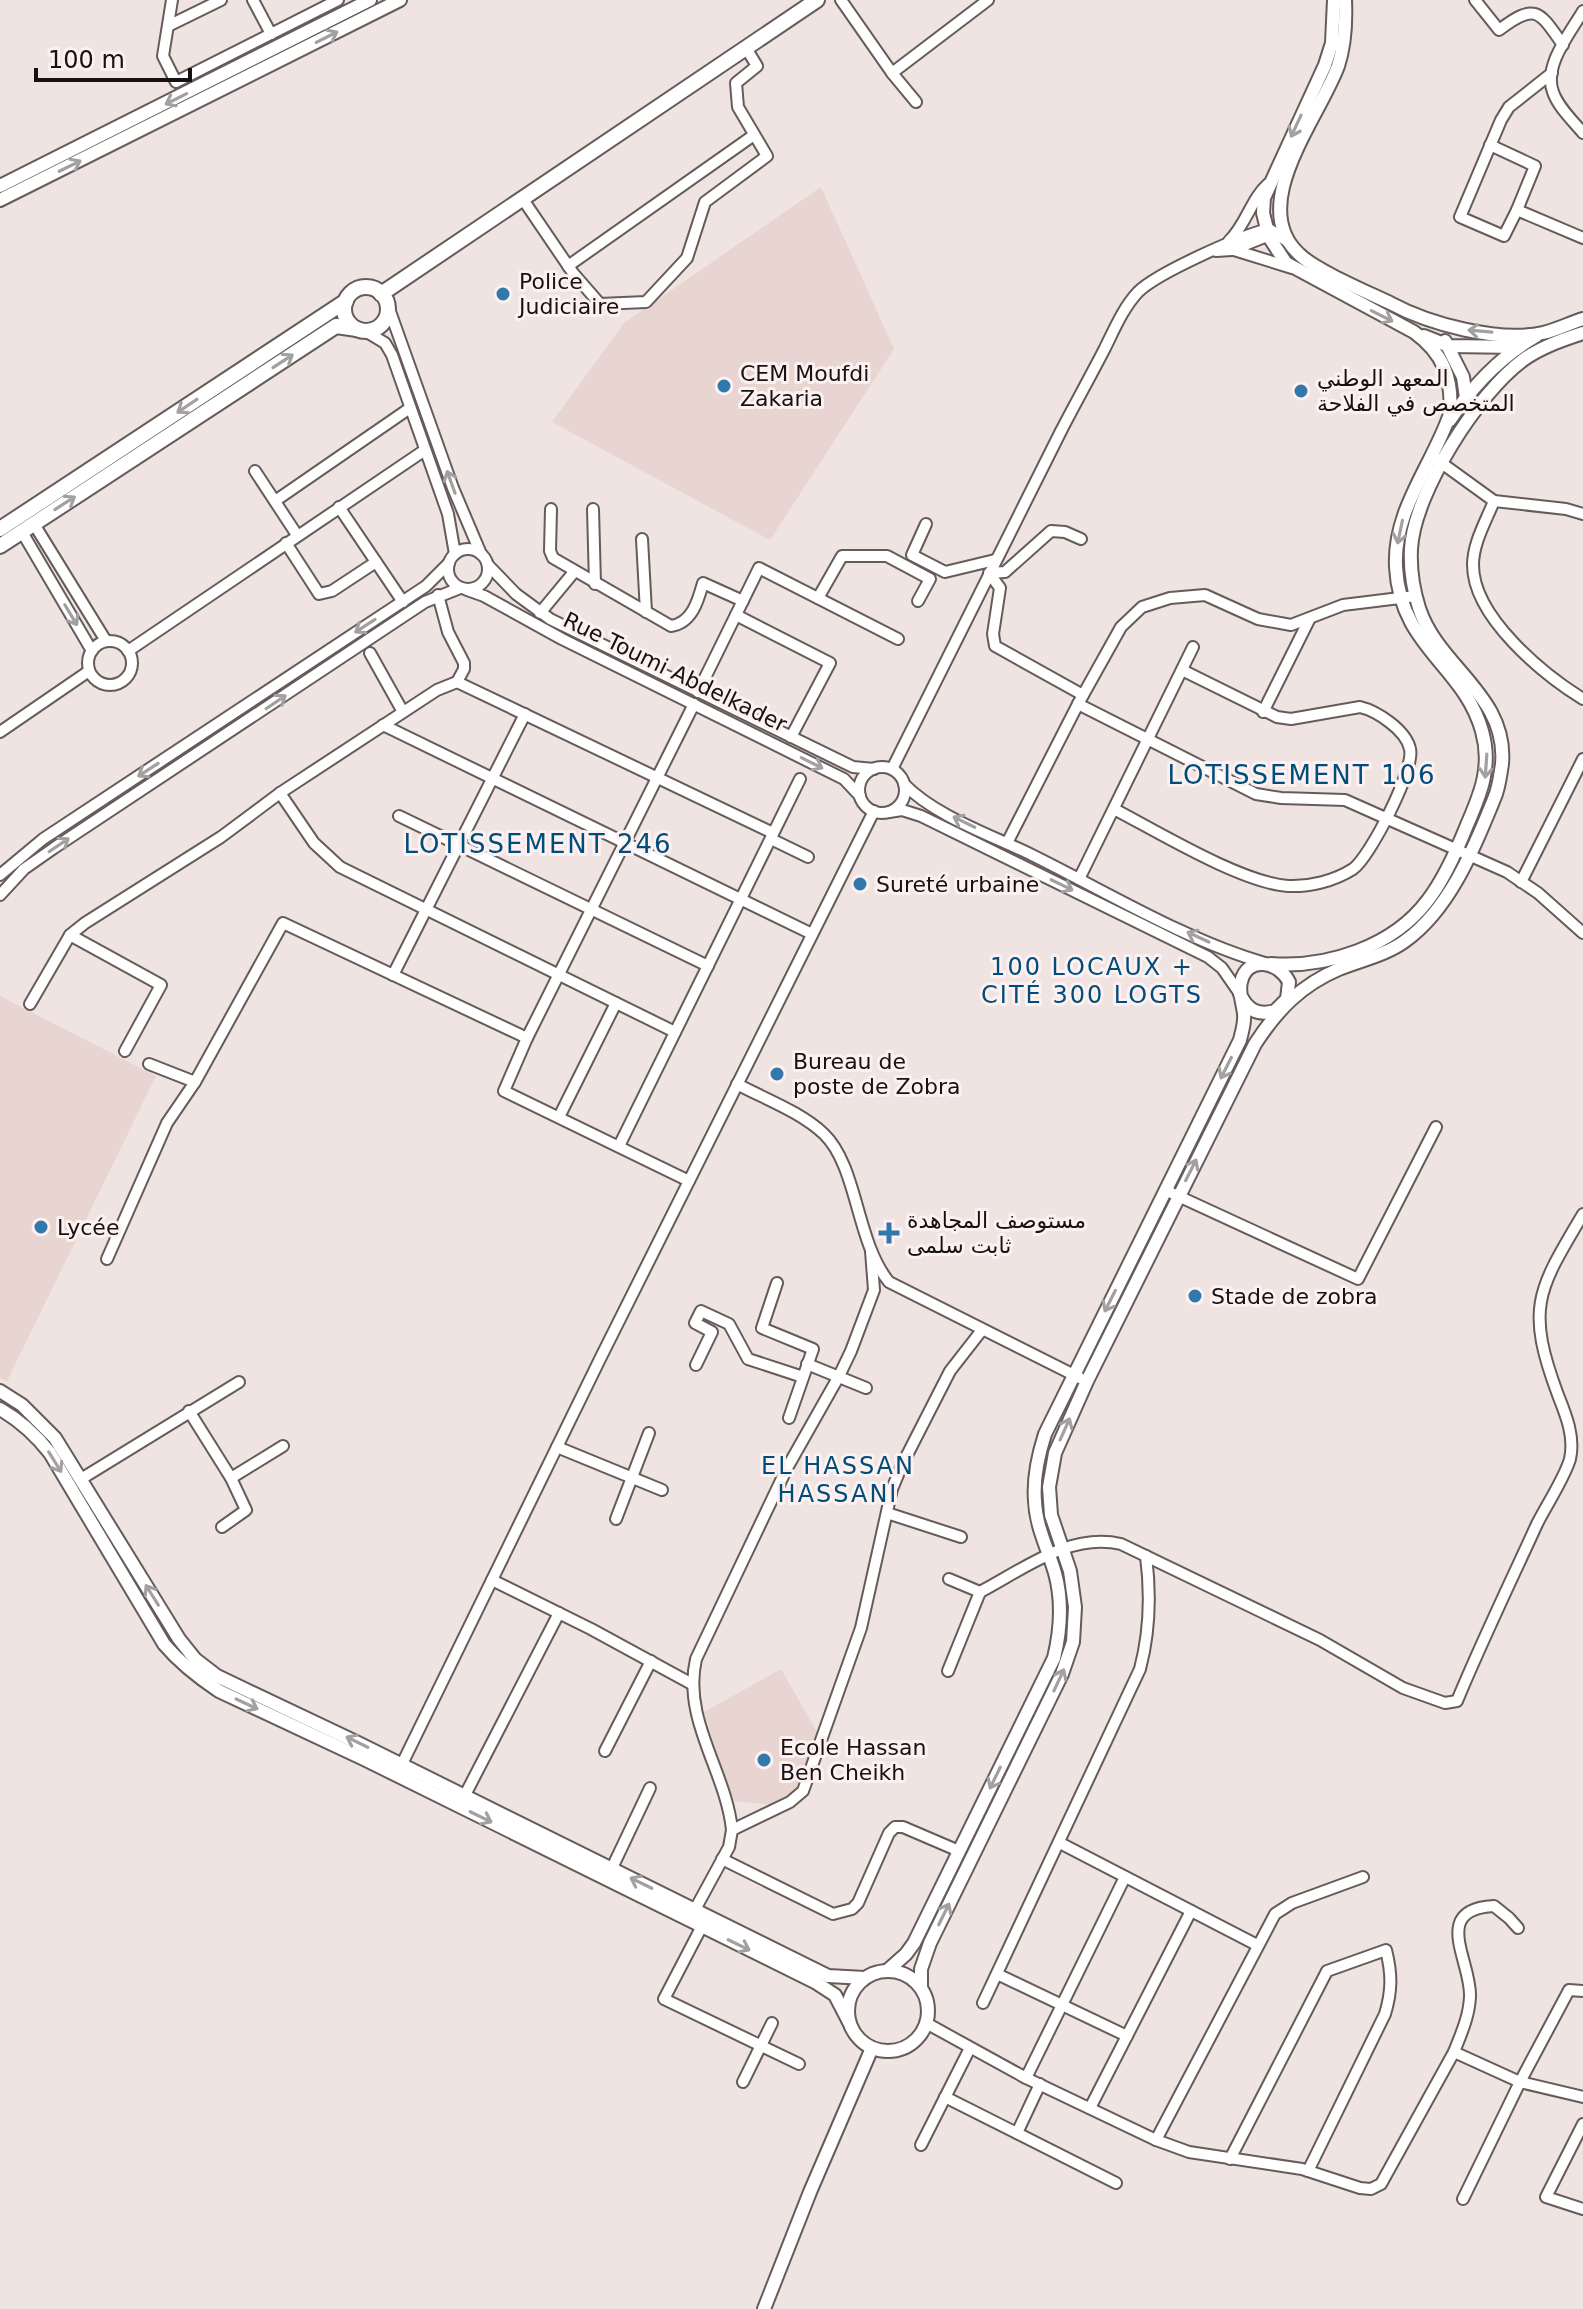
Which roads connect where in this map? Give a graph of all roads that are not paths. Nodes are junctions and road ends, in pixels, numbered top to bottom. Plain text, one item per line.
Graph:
1 (172, 0) edge
2 (221, 0) edge
3 (253, 0) edge
4 (338, 0) edge
5 (370, 0) edge
6 (400, 0) edge
7 (817, 0) edge
8 (841, 0) edge
9 (988, 0) edge
10 (1334, 0) edge
11 (1345, 0) edge
12 (1475, 0) edge
13 (1583, 11) edge
14 (168, 26) junction
15 (271, 34) junction
16 (1563, 45) junction
17 (746, 48) junction
18 (892, 73) junction
19 (1552, 73) junction
20 (916, 102) dead end
21 (1583, 133) edge
22 (754, 135) junction
23 (1490, 145) junction
24 (1268, 184) junction
25 (0, 186) edge
26 (522, 198) junction
27 (0, 200) edge
28 (1517, 210) junction
29 (1272, 230) junction
30 (1583, 238) edge
31 (1230, 247) junction
32 (568, 266) junction
33 (1293, 269) junction
34 (384, 298) junction
35 (346, 301) junction
36 (1422, 318) junction
37 (1583, 319) edge
38 (361, 330) junction
39 (1414, 332) junction
40 (1583, 333) edge
41 (1544, 339) junction
42 (1449, 346) junction
43 (1517, 347) junction
44 (1467, 395) junction
45 (410, 408) junction
46 (1445, 427) junction
47 (1460, 432) junction
48 (425, 450) junction
49 (1437, 459) junction
50 (255, 471) dead end
51 (275, 501) junction
52 (1494, 501) junction
53 (339, 507) junction
54 (551, 509) dead end
55 (593, 509) dead end
56 (1583, 514) edge
57 (926, 524) dead end
58 (28, 528) junction
59 (0, 529) edge
60 (297, 535) junction
61 (642, 539) dead end
62 (1081, 539) dead end
63 (286, 543) junction
64 (0, 546) edge
65 (481, 554) junction
66 (452, 558) junction
67 (995, 560) junction
68 (376, 562) junction
69 (488, 565) junction
70 (574, 572) junction
71 (989, 573) junction
72 (595, 584) junction
73 (464, 589) junction
74 (438, 595) junction
75 (1416, 596) junction
76 (818, 598) junction
77 (1401, 598) junction
78 (743, 601) junction
79 (918, 601) dead end
80 (403, 602) junction
81 (646, 612) junction
82 (540, 613) junction
83 (736, 615) junction
84 (1310, 618) junction
85 (898, 639) dead end
86 (106, 641) junction
87 (1193, 647) dead end
88 (92, 651) junction
89 (128, 651) junction
90 (370, 653) dead end
91 (1182, 670) junction
92 (89, 671) junction
93 (457, 682) junction
94 (698, 692) junction
95 (1583, 699) edge
96 (1080, 700) junction
97 (694, 704) junction
98 (403, 712) junction
99 (1263, 712) junction
100 (525, 714) junction
101 (383, 725) junction
102 (0, 732) edge
103 (791, 737) junction
104 (1147, 741) junction
105 (1583, 759) edge
106 (874, 769) junction
107 (892, 769) junction
108 (657, 777) junction
109 (492, 779) junction
110 (800, 779) dead end
111 (904, 784) junction
112 (280, 793) junction
113 (860, 796) junction
114 (1114, 809) junction
115 (874, 811) junction
116 (889, 812) junction
117 (399, 816) dead end
118 (1387, 818) junction
119 (772, 836) junction
120 (625, 842) junction
121 (1007, 843) junction
122 (459, 845) junction
123 (1457, 849) junction
124 (1470, 854) junction
125 (808, 857) dead end
126 (0, 875) edge
127 (1079, 879) junction
128 (1521, 882) junction
129 (0, 895) edge
130 (741, 898) junction
131 (426, 909) junction
132 (591, 910) junction
133 (1583, 933) edge
134 (812, 934) junction
135 (70, 935) junction
136 (1271, 964) junction
137 (708, 966) junction
138 (393, 975) junction
139 (559, 975) junction
140 (1240, 994) junction
141 (616, 1003) junction
142 (30, 1004) dead end
143 (1282, 1007) junction
144 (675, 1032) junction
145 (527, 1038) junction
146 (125, 1051) dead end
147 (149, 1064) dead end
148 (195, 1082) junction
149 (737, 1084) junction
150 (559, 1117) junction
151 (1436, 1127) dead end
152 (619, 1146) junction
153 (689, 1181) junction
154 (1165, 1190) junction
155 (1178, 1195) junction
156 (1583, 1214) edge
157 (871, 1251) junction
158 (107, 1259) dead end
159 (777, 1283) dead end
160 (900, 1290) junction
161 (871, 1296) junction
162 (982, 1330) junction
163 (807, 1364) junction
164 (696, 1365) dead end
165 (1073, 1374) junction
166 (839, 1376) junction
167 (803, 1377) junction
168 (1087, 1381) junction
169 (239, 1382) dead end
170 (866, 1388) dead end
171 (0, 1391) edge
172 (0, 1409) edge
173 (189, 1411) junction
174 (789, 1418) dead end
175 (649, 1433) dead end
176 (283, 1446) dead end
177 (557, 1447) junction
178 (632, 1477) junction
179 (231, 1478) junction
180 (81, 1479) junction
181 (662, 1490) dead end
182 (887, 1513) junction
183 (616, 1519) dead end
184 (222, 1527) dead end
185 (961, 1537) dead end
186 (1062, 1548) junction
187 (1049, 1555) junction
188 (1146, 1556) junction
189 (949, 1579) dead end
190 (492, 1580) junction
191 (980, 1592) junction
192 (559, 1613) junction
193 (651, 1661) junction
194 (948, 1671) dead end
195 (692, 1684) junction
196 (605, 1751) dead end
197 (402, 1764) junction
198 (650, 1788) dead end
199 (465, 1795) junction
200 (732, 1830) junction
201 (1060, 1843) junction
202 (959, 1851) junction
203 (722, 1859) junction
204 (612, 1868) junction
205 (1125, 1877) junction
206 (1363, 1877) dead end
207 (1191, 1911) junction
208 (692, 1915) junction
209 (702, 1926) junction
210 (1518, 1928) dead end
211 (1257, 1945) junction
212 (888, 1970) junction
213 (997, 1974) junction
214 (865, 1978) junction
215 (921, 1987) junction
216 (1583, 1991) edge
217 (983, 2003) dead end
218 (1063, 2004) junction
219 (849, 2022) junction
220 (772, 2023) dead end
221 (926, 2023) junction
222 (1127, 2036) junction
223 (760, 2046) junction
224 (872, 2048) junction
225 (970, 2048) junction
226 (1454, 2052) junction
227 (799, 2064) dead end
228 (1026, 2078) junction
229 (743, 2082) dead end
230 (1520, 2082) junction
231 (1040, 2084) junction
232 (945, 2097) junction
233 (1583, 2097) edge
234 (1090, 2108) junction
235 (1583, 2124) edge
236 (1017, 2133) junction
237 (1156, 2140) junction
238 (921, 2145) dead end
239 (1230, 2159) junction
240 (1308, 2171) junction
241 (1116, 2183) dead end
242 (1463, 2199) dead end
243 (1583, 2209) edge
244 (764, 2309) edge

1 - 14 street
2 - 14 street
3 - 15 street
4 - 15 street
5 -> 25 street
27 -> 6 street
7 - 17 main road
8 - 18 street
9 - 18 street
10 -> 24 street
11 - 29 street
12 - 16 street
13 - 16 street
14 - 15 street
16 - 19 street
17 - 22 street
17 - 26 main road
18 - 20 street
19 - 21 street
19 - 23 street
22 - 32 street
22 - 32 street
23 - 28 street
23 - 28 street
24 - 29 street
24 - 31 street
26 - 32 street
26 - 34 main road
28 - 30 street
29 - 31 street
29 - 33 street
29 - 36 street
31 - 33 street
31 - 67 street
33 -> 39 street
34 - 35 main road
34 - 38 main road
65 -> 34 street
35 - 38 main road
35 -> 59 main road
41 -> 36 street
36 - 42 street
37 - 41 street
38 - 45 street
58 -> 38 main road
39 - 42 street
39 - 46 street
40 - 41 street
41 - 43 street
41 - 47 street
42 - 43 street
42 - 44 street
43 - 44 street
44 - 46 street
44 - 47 street
45 - 48 street
45 - 51 street
46 - 49 street
47 - 49 street
48 - 53 street
48 - 66 street
49 - 52 street
49 - 75 street
49 -> 77 street
50 - 51 street
51 - 60 street
52 - 56 street
52 - 95 street
53 - 60 street
53 - 68 street
54 - 70 street
55 - 72 street
57 - 67 street
58 - 64 main road
58 - 86 street
58 -> 88 street
60 - 63 street
61 - 81 street
62 - 71 street
63 - 68 street
63 - 89 street
65 - 66 street
65 - 69 street
66 - 73 street
66 - 80 street
67 - 71 street
68 - 80 street
69 - 73 street
69 - 82 street, Rue Toumi Abdelkader
70 - 72 street
70 - 82 street
71 - 96 street
71 - 107 street
72 - 81 street
73 - 74 street
73 - 97 street, Rue Toumi Abdelkader
74 - 93 street
129 -> 74 street
75 - 77 street
75 - 124 street
76 - 78 street
76 - 79 street
76 - 85 street
77 - 84 street
77 -> 123 street
78 - 81 street
78 - 83 street
80 -> 126 street
82 - 94 street, Rue Toumi Abdelkader
83 - 94 street
83 - 103 street
84 - 96 street
84 - 99 street
86 - 88 street
86 - 89 street
87 - 91 street
88 - 92 street
89 - 92 street
90 - 98 street
91 - 99 street
91 - 104 street
92 - 102 street
93 - 98 street
93 - 100 street
94 - 103 street, Rue Toumi Abdelkader
96 - 104 street
96 - 121 street
97 - 108 street
97 -> 113 street, Rue Toumi Abdelkader
98 - 101 street
99 - 118 street
100 - 108 street
100 - 109 street
101 - 109 street
101 - 112 street
103 - 106 street, Rue Toumi Abdelkader
104 - 114 street
104 - 118 street
105 - 128 street
106 - 107 street
106 - 113 street
107 - 111 street
108 - 119 street
108 - 120 street
109 - 120 street
109 - 122 street
110 - 119 street
111 - 116 street
121 -> 111 street
112 - 131 street
112 - 135 street
113 - 115 street
114 - 118 street
114 - 127 street
115 - 116 street
115 - 134 street
116 -> 140 street
117 - 122 street
118 - 123 street
119 - 125 street
119 - 130 street
120 - 130 street
120 - 132 street
121 - 127 street
122 - 131 street
122 - 132 street
123 - 124 street
123 - 136 street
124 - 128 street
124 - 143 street
136 -> 127 street
128 - 133 street
130 - 134 street
130 - 137 street
131 - 138 street
131 - 139 street
132 - 137 street
132 - 139 street
134 - 149 street
135 - 142 street
135 - 146 street
136 - 140 street
136 - 143 street
137 - 144 street
138 - 145 street
138 - 148 street
139 - 141 street
139 - 145 street
140 - 143 street
140 -> 154 street
141 - 144 street
141 - 150 street
155 -> 143 street
144 - 152 street
145 - 150 street
147 - 148 street
148 - 158 street
149 - 153 street
149 - 157 street
150 - 152 street
151 - 155 street
152 - 153 street
153 - 177 street
154 - 155 street
154 -> 165 street
155 - 168 street
156 - 188 street
157 - 160 street
157 - 161 street
159 - 163 street
160 - 161 street
160 - 162 street
161 - 166 street
162 - 165 street
162 - 182 street
163 - 166 street
163 - 167 street
164 - 167 street
165 - 168 street
165 - 187 street
166 - 170 street
166 - 195 street
167 - 174 street
186 -> 168 street
169 - 173 street
171 - 180 street
172 -> 208 street
173 - 179 street
173 - 180 street
175 - 178 street
176 - 179 street
177 - 178 street
177 - 190 street
178 - 181 street
178 - 183 street
179 - 184 street
197 -> 180 street
182 - 185 street
182 - 200 street
186 - 187 street
186 - 188 street
215 -> 186 street
187 - 191 street
187 -> 202 street
188 - 201 street
189 - 191 street
190 - 192 street
190 - 197 street
191 - 194 street
192 - 193 street
192 - 199 street
193 - 195 street
193 - 196 street
195 - 200 street
197 - 199 street
198 - 204 street
199 - 204 street
200 - 203 street
201 - 205 street
201 - 213 street
202 - 203 street
202 - 212 street
203 - 208 street
208 -> 204 street
205 - 207 street
205 - 218 street
206 - 211 street
207 - 211 street
207 - 222 street
208 - 209 street
208 - 214 street
209 -> 219 street
209 - 223 street
210 - 226 street
211 - 237 street
212 - 214 street
212 - 215 street
213 - 217 street
213 - 218 street
214 - 219 street
215 - 221 street
216 - 230 street
218 - 222 street
218 - 228 street
219 - 224 street
220 - 223 street
221 - 224 street
221 - 225 street
222 - 234 street
223 - 227 street
223 - 229 street
224 - 244 street
225 - 228 street
225 - 232 street
226 - 230 street
226 - 240 street
228 - 231 street
230 - 233 street
230 - 242 street
231 - 234 street
231 - 236 street
232 - 236 street
232 - 238 street
234 - 237 street
235 - 243 street
236 - 241 street
237 - 239 street
239 - 240 street
239 - 240 street

